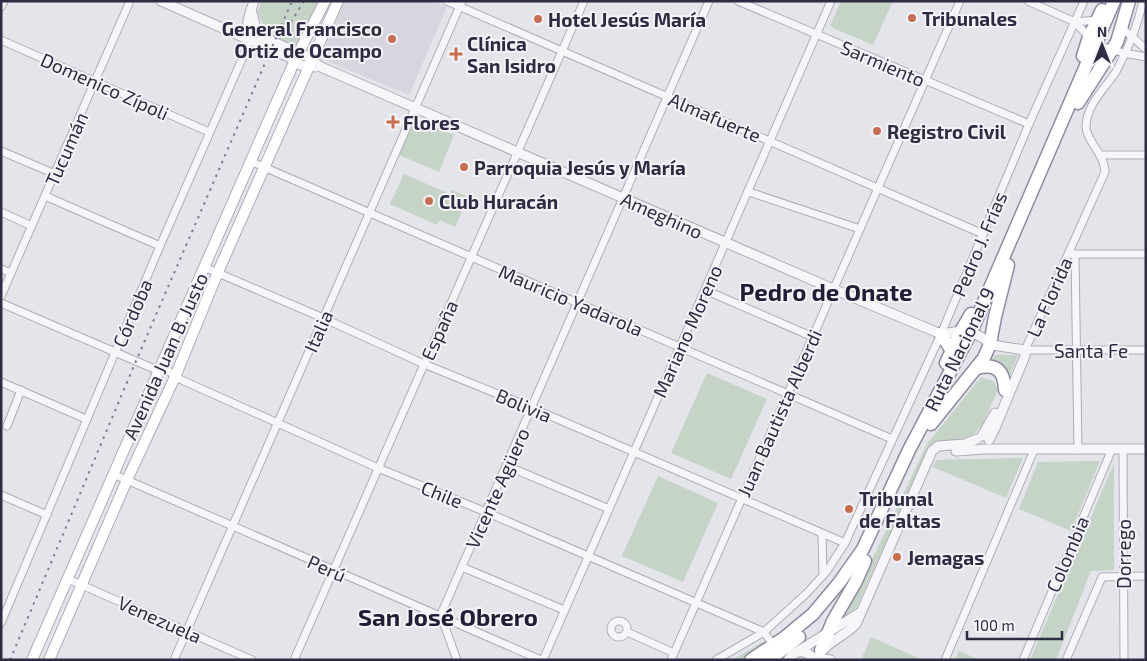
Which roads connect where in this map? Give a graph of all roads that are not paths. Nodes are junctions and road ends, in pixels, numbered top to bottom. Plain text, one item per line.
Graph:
1 (4, 1) edge
2 (130, 1) edge
3 (161, 1) edge
4 (325, 1) edge
5 (338, 1) edge
6 (447, 1) edge
7 (584, 1) edge
8 (710, 1) edge
9 (738, 1) edge
10 (831, 1) edge
11 (960, 1) edge
12 (1028, 1) edge
13 (1084, 1) edge
14 (1107, 1) edge
15 (1114, 1) edge
16 (1122, 1) edge
17 (1129, 1) edge
18 (1143, 1) edge
19 (460, 4) edge
20 (252, 5) edge
21 (1, 7) edge
22 (1097, 20) junction
23 (1075, 22) junction
24 (1126, 32) junction
25 (817, 35) junction
26 (248, 39) junction
27 (1, 40) edge
28 (1105, 46) junction
29 (1146, 49) edge
30 (562, 51) junction
31 (296, 57) junction
32 (1146, 57) edge
33 (310, 63) junction
34 (925, 80) junction
35 (95, 83) junction
36 (668, 97) junction
37 (1074, 103) junction
38 (415, 108) junction
39 (1029, 124) junction
40 (209, 132) junction
41 (771, 141) junction
42 (1, 151) edge
43 (517, 152) junction
44 (1101, 155) junction
45 (1146, 156) edge
46 (250, 161) junction
47 (264, 167) junction
48 (55, 174) junction
49 (878, 188) junction
50 (749, 192) junction
51 (45, 196) junction
52 (624, 198) junction
53 (1, 212) edge
54 (369, 212) junction
55 (32, 226) junction
56 (860, 229) junction
57 (983, 234) junction
58 (726, 243) junction
59 (160, 246) junction
60 (1072, 254) junction
61 (1146, 254) edge
62 (471, 256) junction
63 (1008, 265) junction
64 (204, 266) junction
65 (1, 269) edge
66 (218, 272) junction
67 (11, 273) junction
68 (833, 289) junction
69 (705, 290) junction
70 (1, 296) edge
71 (578, 302) junction
72 (1, 303) edge
73 (323, 318) junction
74 (970, 333) junction
75 (941, 334) junction
76 (813, 337) junction
77 (990, 344) junction
78 (680, 347) junction
79 (1025, 350) junction
80 (1077, 350) junction
81 (1146, 350) edge
82 (952, 351) junction
83 (115, 352) junction
84 (424, 364) junction
85 (977, 368) junction
86 (159, 374) junction
87 (172, 379) junction
88 (1, 382) edge
89 (21, 390) junction
90 (1005, 390) junction
91 (788, 394) junction
92 (532, 408) junction
93 (86, 419) junction
94 (278, 422) junction
95 (928, 422) junction
96 (7, 426) dead end
97 (892, 439) junction
98 (984, 442) junction
99 (1112, 449) junction
100 (1123, 449) junction
101 (1146, 449) edge
102 (1034, 450) junction
103 (1078, 450) junction
104 (634, 452) junction
105 (507, 466) junction
106 (378, 468) junction
107 (113, 474) junction
108 (127, 480) junction
109 (1, 496) edge
110 (742, 499) junction
111 (609, 510) junction
112 (486, 512) junction
113 (47, 515) junction
114 (232, 526) junction
115 (822, 534) junction
116 (845, 544) junction
117 (588, 556) junction
118 (865, 561) junction
119 (462, 567) junction
120 (334, 571) junction
121 (823, 576) junction
122 (1123, 576) junction
123 (1146, 576) edge
124 (68, 579) junction
125 (82, 584) junction
126 (696, 603) junction
127 (564, 610) junction
128 (4, 611) edge
129 (861, 612) junction
130 (441, 616) junction
131 (1, 624) edge
132 (186, 630) junction
133 (627, 632) dead end
134 (764, 632) junction
135 (827, 632) junction
136 (781, 655) edge
137 (673, 656) edge
138 (816, 656) edge
139 (832, 659) edge
140 (32, 660) edge
141 (49, 660) edge
142 (174, 660) edge
143 (252, 660) edge
144 (294, 660) edge
145 (457, 660) edge
146 (542, 660) edge
147 (716, 660) edge
148 (751, 660) edge
149 (945, 660) edge
150 (1023, 660) edge
151 (1066, 660) edge
152 (1124, 660) edge

1 - 21 street
2 - 35 street, Tucumán
3 - 26 street
4 - 31 main road, Avenida Juan B. Justo
5 - 33 main road, Avenida Juan B. Justo
6 - 19 street, Almafuerte
7 - 30 street, España
8 - 36 street, Vicente Agüero
9 - 25 street, Sarmiento
10 - 25 street, Mariano Moreno
11 - 34 street, Juan Bautista Alberdi
12 - 23 street
13 - 23 street, Pedro J. Frías
14 - 22 highway
15 - 28 highway
16 - 28 highway
17 - 24 highway
18 - 24 street
19 - 30 street, Almafuerte
19 - 38 street, Italia
20 - 26 street, Córdoba
20 - 31 street
22 - 23 street
22 - 28 highway
23 - 28 street
23 - 39 street, Pedro J. Frías
24 - 28 highway
24 - 29 street
25 - 34 street, Sarmiento
25 - 41 street, Mariano Moreno
26 - 31 street
26 - 40 street, Córdoba
27 - 35 street, Domenico Zípoli
28 - 32 street
28 - 37 highway
28 - 37 highway
28 - 44 street
30 - 36 street, Almafuerte
30 - 43 street, España
31 - 33 street, Ameghino
31 - 46 main road, Avenida Juan B. Justo
33 - 38 street, Ameghino
33 - 47 main road, Avenida Juan B. Justo
34 - 39 street, Sarmiento
34 - 49 street, Juan Bautista Alberdi
35 - 40 street, Domenico Zípoli
35 - 48 street, Tucumán
36 - 41 street, Almafuerte
36 - 52 street, Vicente Agüero
37 - 63 highway, Ruta Nacional 9
37 - 74 highway, Ruta Nacional 9
38 - 43 street, Ameghino
38 - 54 street, Italia
39 - 57 street, Pedro J. Frías
40 - 59 street, Córdoba
41 - 49 street, Almafuerte
41 - 50 street, Mariano Moreno
42 - 48 street
43 - 52 street, Ameghino
43 - 62 street, España
44 - 45 street
44 - 60 street, La Florida
46 - 47 street, Mauricio Yadarola
46 - 64 main road, Avenida Juan B. Justo
47 - 54 street, Mauricio Yadarola
47 - 66 main road, Avenida Juan B. Justo
48 - 51 street, Tucumán
49 - 56 street, Juan Bautista Alberdi
49 - 57 street, Almafuerte
50 - 56 street
50 - 58 street, Mariano Moreno
51 - 55 street, Tucumán
51 - 59 street
52 - 58 street, Ameghino
52 - 71 street, Vicente Agüero
53 - 55 street
54 - 62 street, Mauricio Yadarola
54 - 73 street, Italia
55 - 67 street, Tucumán
56 - 68 street, Juan Bautista Alberdi
57 - 75 street, Pedro J. Frías
58 - 68 street, Ameghino
58 - 69 street, Mariano Moreno
59 - 83 street, Córdoba
60 - 61 street
60 - 79 street, La Florida
60 - 80 street
62 - 71 street, Mauricio Yadarola
62 - 84 street, España
63 - 74 highway, Ruta Nacional 9
63 - 77 highway
64 - 66 street, Bolivia
64 - 86 main road, Avenida Juan B. Justo
65 - 67 street
66 - 73 street, Bolivia
66 - 87 main road, Avenida Juan B. Justo
67 - 70 street, Tucumán
68 - 75 street, Ameghino
68 - 76 street, Juan Bautista Alberdi
69 - 76 street
69 - 78 street, Mariano Moreno
71 - 78 street, Mauricio Yadarola
71 - 92 street, Vicente Agüero
72 - 83 street, Chile
73 - 84 street, Bolivia
73 - 94 street, Italia
74 - 75 street
74 - 77 street
74 - 82 highway
74 - 95 highway, Ruta Nacional 9
75 - 82 highway
75 - 97 street, Pedro J. Frías
76 - 91 street, Juan Bautista Alberdi
77 - 79 street
77 - 85 highway
78 - 91 street, Mauricio Yadarola
78 - 104 street, Mariano Moreno
79 - 80 street, Santa Fe
79 - 90 street
79 - 98 street, La Florida
80 - 81 street, Santa Fe
80 - 103 street
82 - 95 highway
83 - 86 street, Chile
83 - 93 street, Córdoba
84 - 92 street, Bolivia
84 - 106 street, España
85 - 90 highway
85 - 95 highway
86 - 87 street, Chile
86 - 107 main road, Avenida Juan B. Justo
87 - 94 street, Chile
87 - 108 main road, Avenida Juan B. Justo
88 - 89 street
89 - 93 street
89 - 96 street
90 - 98 street
91 - 97 street, Mauricio Yadarola
91 - 110 street, Juan Bautista Alberdi
92 - 104 street, Bolivia
92 - 105 street, Vicente Agüero
93 - 113 street, Córdoba
94 - 106 street, Chile
94 - 114 street, Italia
95 - 118 highway, Ruta Nacional 9
95 - 136 highway, Ruta Nacional 9
97 - 116 street, Pedro J. Frías
98 - 102 street
98 - 129 street
99 - 100 street
99 - 103 street
99 - 150 street, Colombia
100 - 101 street
100 - 122 street, Dorrego
102 - 103 street
102 - 149 street
104 - 110 street, Bolivia
104 - 111 street, Mariano Moreno
105 - 111 street
105 - 112 street, Vicente Agüero
106 - 112 street, Chile
106 - 120 street, España
107 - 108 street, Perú
107 - 124 main road, Avenida Juan B. Justo
108 - 114 street, Perú
108 - 125 main road, Avenida Juan B. Justo
109 - 113 street
110 - 115 street, Bolivia
110 - 126 street, Juan Bautista Alberdi
111 - 117 street, Mariano Moreno
112 - 117 street, Chile
112 - 119 street, Vicente Agüero
113 - 128 street, Córdoba
114 - 120 street, Perú
114 - 132 street, Italia
115 - 116 street, Bolivia
115 - 121 street
116 - 121 street, Pedro J. Frías
117 - 126 street, Chile
117 - 127 street, Mariano Moreno
118 - 135 highway
118 - 136 highway, Ruta Nacional 9
119 - 127 street
119 - 130 street, Vicente Agüero
120 - 130 street, Perú
120 - 144 street, España
121 - 134 street, Pedro J. Frías
122 - 123 street
122 - 151 street
122 - 152 street, Dorrego
124 - 125 street, Venezuela
124 - 140 main road, Avenida Juan B. Justo
125 - 132 street, Venezuela
125 - 141 main road, Avenida Juan B. Justo
126 - 134 street, Chile
126 - 137 street, Juan Bautista Alberdi
127 - 146 street, Mariano Moreno
128 - 131 street, Córdoba
129 - 135 street
129 - 138 street
130 - 145 street
130 - 146 street, Perú
132 - 142 street, Italia
132 - 143 street, Venezuela
133 - 137 street
134 - 136 street
134 - 147 street, Pedro J. Frías
135 - 136 street
135 - 138 highway
136 - 138 street
136 - 148 highway, Ruta Nacional 9
138 - 139 street

